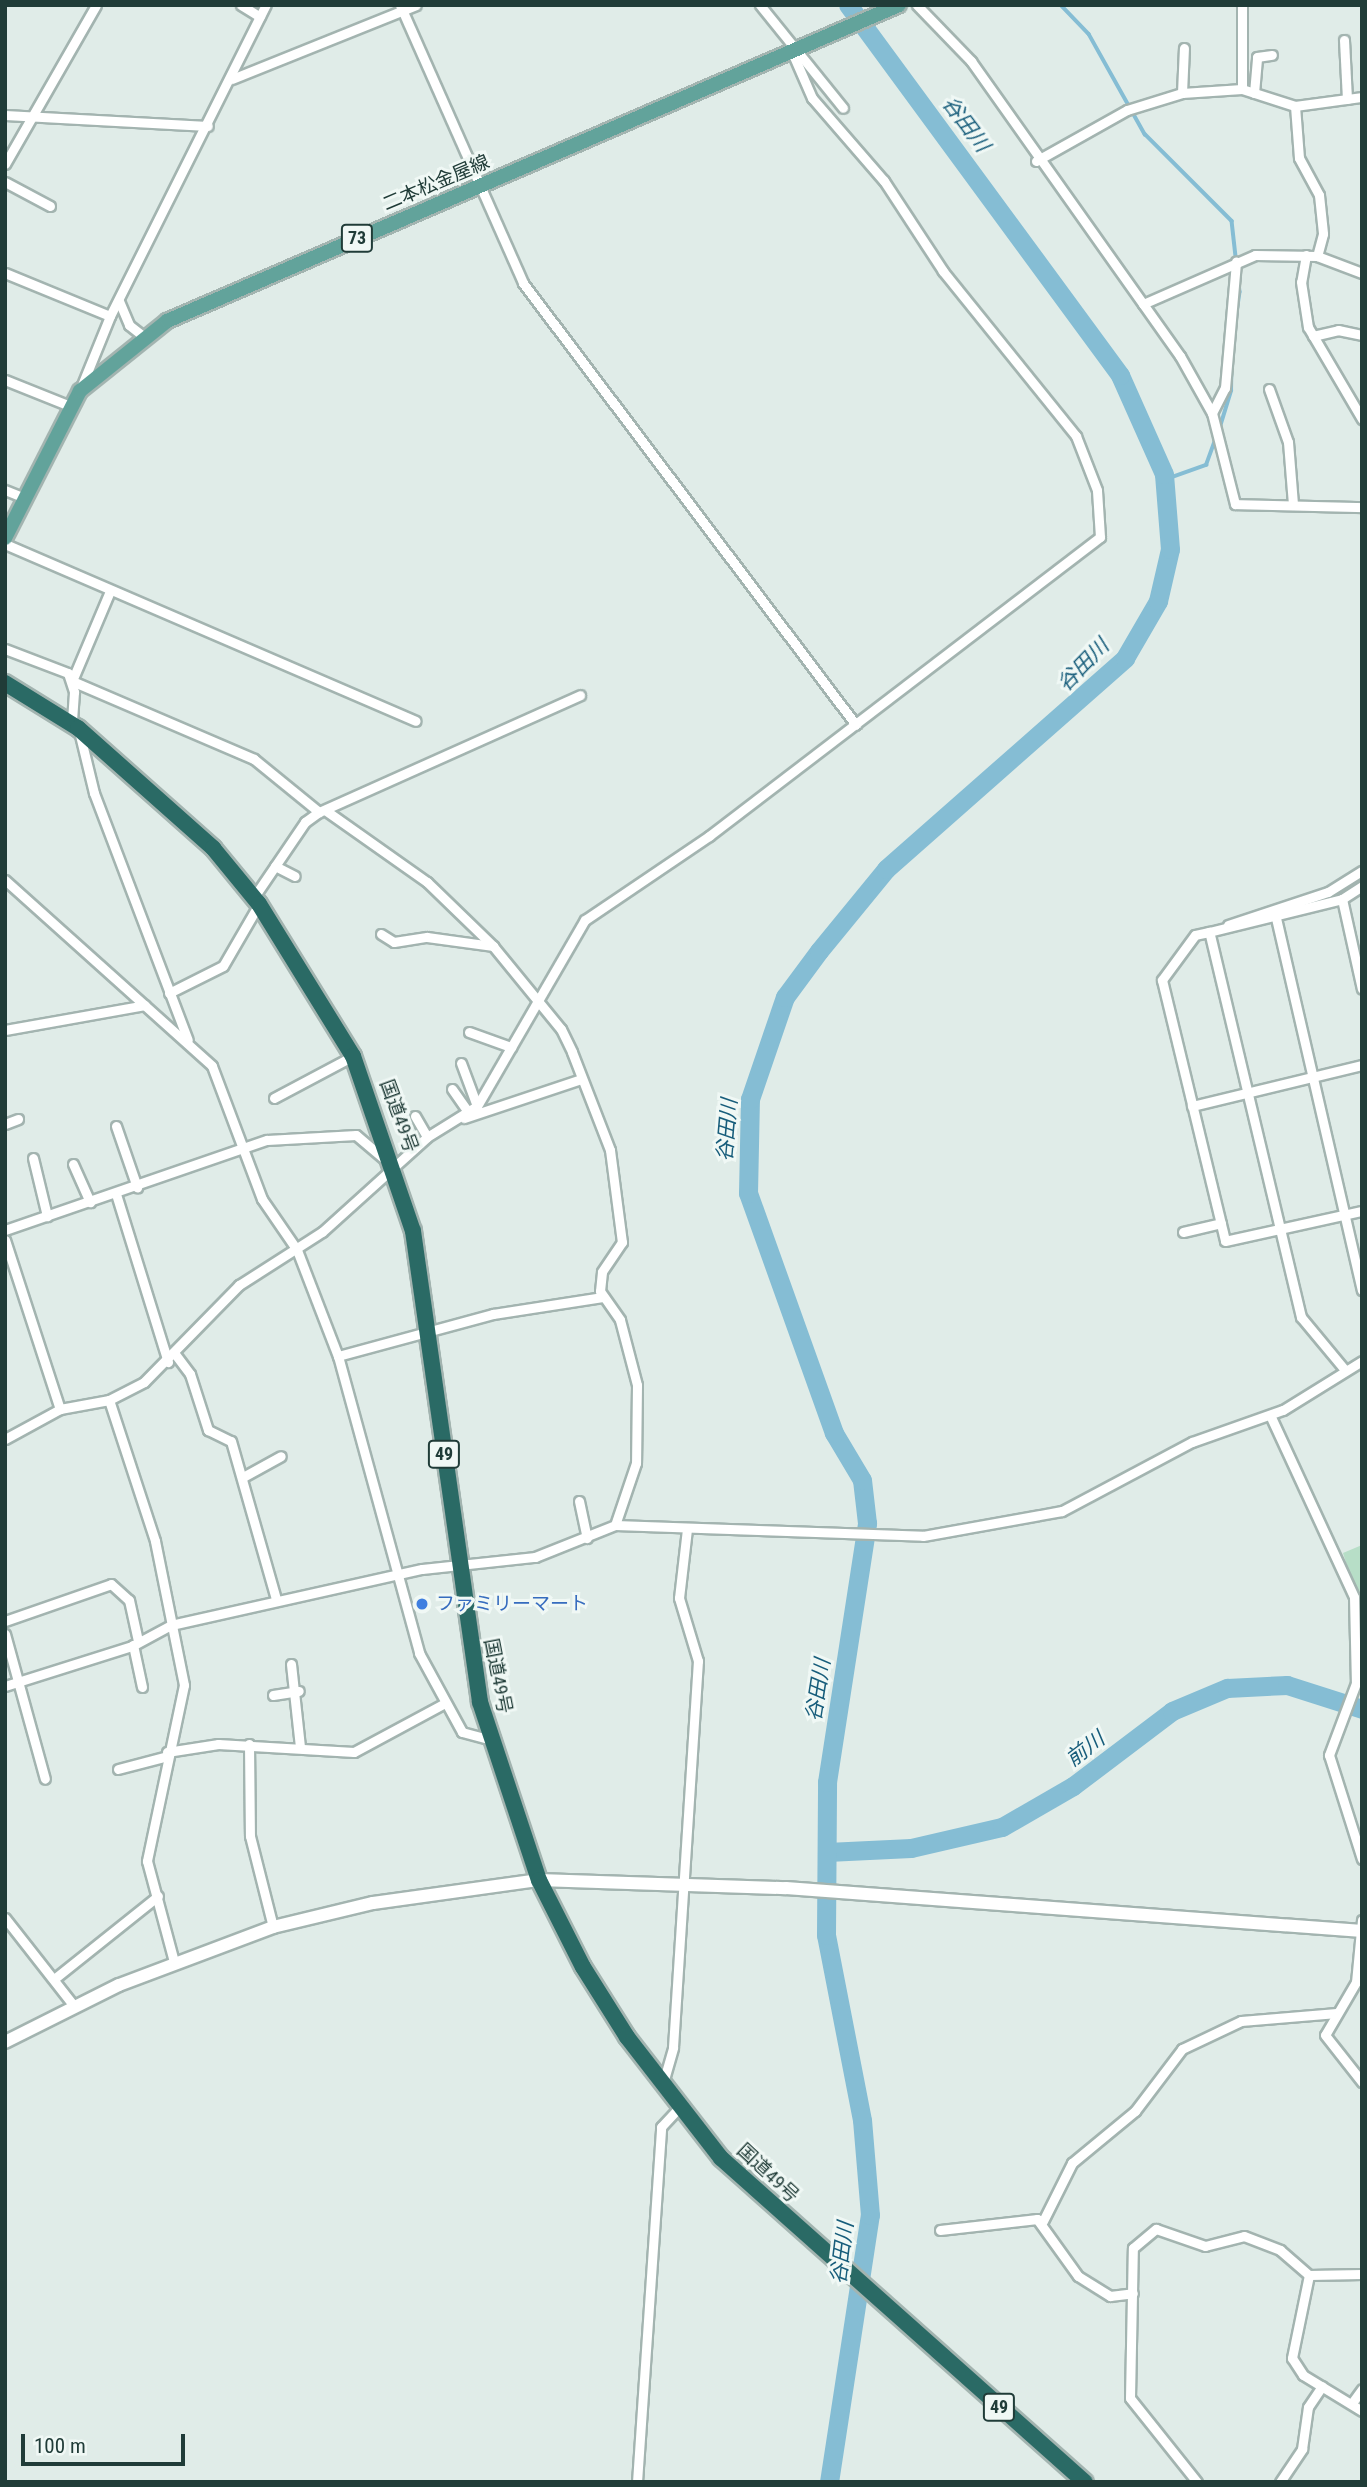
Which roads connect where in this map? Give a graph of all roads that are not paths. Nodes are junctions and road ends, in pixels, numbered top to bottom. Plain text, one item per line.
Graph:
1 (96, 5) edge
2 (241, 5) edge
3 (267, 5) edge
4 (416, 5) edge
5 (760, 5) edge
6 (899, 5) edge
7 (917, 5) edge
8 (1242, 5) edge
9 (402, 8) edge
10 (260, 17) junction
11 (1344, 40) dead end
12 (1184, 48) dead end
13 (797, 49) junction
14 (1272, 55) dead end
15 (232, 79) junction
16 (1242, 89) junction
17 (1182, 93) junction
18 (1254, 93) junction
19 (1362, 97) edge
20 (1347, 99) junction
21 (1295, 106) junction
22 (843, 108) dead end
23 (5, 115) edge
24 (32, 117) junction
25 (208, 126) junction
26 (1036, 161) junction
27 (5, 164) edge
28 (5, 182) edge
29 (476, 186) junction
30 (50, 205) dead end
31 (1306, 255) junction
32 (1317, 256) junction
33 (1236, 261) junction
34 (1362, 273) edge
35 (6, 275) edge
36 (119, 301) junction
37 (1143, 304) junction
38 (110, 316) junction
39 (1362, 335) edge
40 (143, 336) junction
41 (1312, 337) junction
42 (5, 380) edge
43 (1269, 389) dead end
44 (80, 391) junction
45 (70, 406) junction
46 (1212, 413) junction
47 (1362, 419) edge
48 (5, 490) edge
49 (25, 498) junction
50 (1293, 504) junction
51 (1362, 507) edge
52 (5, 538) edge
53 (5, 544) edge
54 (110, 591) junction
55 (5, 649) edge
56 (72, 681) junction
57 (5, 683) edge
58 (580, 695) dead end
59 (416, 722) dead end
60 (856, 725) junction
61 (75, 726) junction
62 (322, 811) junction
63 (275, 866) junction
64 (1362, 872) edge
65 (295, 876) dead end
66 (5, 880) edge
67 (1362, 886) edge
68 (257, 900) junction
69 (1342, 900) junction
70 (1276, 918) junction
71 (1225, 928) junction
72 (1209, 932) junction
73 (381, 934) dead end
74 (1357, 944) edge
75 (493, 946) junction
76 (1362, 989) edge
77 (169, 993) junction
78 (538, 1000) junction
79 (145, 1005) junction
80 (5, 1030) edge
81 (469, 1032) dead end
82 (189, 1041) junction
83 (510, 1047) junction
84 (353, 1056) junction
85 (461, 1063) dead end
86 (1362, 1065) edge
87 (1313, 1077) junction
88 (581, 1079) junction
89 (452, 1089) dead end
90 (1249, 1093) junction
91 (274, 1098) dead end
92 (477, 1106) junction
93 (1192, 1106) junction
94 (468, 1112) junction
95 (415, 1116) dead end
96 (459, 1118) junction
97 (18, 1119) dead end
98 (5, 1124) edge
99 (116, 1126) dead end
100 (427, 1137) junction
101 (242, 1147) junction
102 (33, 1158) dead end
103 (73, 1164) dead end
104 (395, 1166) junction
105 (137, 1187) junction
106 (116, 1194) junction
107 (90, 1202) junction
108 (1362, 1211) edge
109 (1345, 1215) junction
110 (47, 1216) junction
111 (1220, 1223) junction
112 (5, 1230) edge
113 (1280, 1230) junction
114 (1183, 1232) dead end
115 (5, 1240) edge
116 (297, 1250) junction
117 (1362, 1290) edge
118 (603, 1297) junction
119 (429, 1332) junction
120 (175, 1354) junction
121 (338, 1356) junction
122 (1362, 1361) edge
123 (168, 1362) junction
124 (1345, 1370) junction
125 (109, 1400) junction
126 (60, 1409) junction
127 (1270, 1415) junction
128 (5, 1439) edge
129 (282, 1455) dead end
130 (243, 1477) junction
131 (579, 1501) dead end
132 (615, 1525) junction
133 (687, 1529) junction
134 (587, 1538) junction
135 (460, 1564) junction
136 (395, 1575) junction
137 (276, 1599) junction
138 (5, 1621) edge
139 (171, 1625) junction
140 (5, 1634) edge
141 (136, 1643) junction
142 (291, 1664) dead end
143 (18, 1682) junction
144 (5, 1686) edge
145 (142, 1687) dead end
146 (299, 1691) junction
147 (273, 1695) dead end
148 (443, 1704) junction
149 (489, 1739) junction
150 (249, 1744) junction
151 (300, 1747) junction
152 (165, 1755) junction
153 (118, 1769) dead end
154 (45, 1779) dead end
155 (1357, 1833) edge
156 (1362, 1859) edge
157 (538, 1880) junction
158 (681, 1882) junction
159 (158, 1896) junction
160 (5, 1919) edge
161 (273, 1927) junction
162 (1361, 1928) edge
163 (174, 1962) junction
164 (54, 1979) junction
165 (1351, 1995) junction
166 (1362, 1997) edge
167 (74, 2006) junction
168 (1337, 2013) junction
169 (5, 2042) edge
170 (1362, 2082) edge
171 (663, 2083) junction
172 (679, 2108) junction
173 (1043, 2221) junction
174 (940, 2230) dead end
175 (1362, 2274) edge
176 (1309, 2275) junction
177 (1133, 2293) junction
178 (1322, 2386) junction
179 (1362, 2389) edge
180 (1352, 2403) junction
181 (1362, 2411) edge
182 (637, 2482) edge
183 (1085, 2482) edge
184 (1197, 2482) edge
185 (1279, 2482) edge

1 - 24 street
2 - 10 street
3 - 10 street
4 - 9 street
5 - 13 street
6 - 13 main road, 二本松金屋線 / 73
7 - 26 street
8 - 16 street
9 - 15 street
9 - 29 street
10 - 15 street
11 - 20 street
12 - 17 street
13 - 22 street
13 - 29 main road, 二本松金屋線 / 73
13 - 60 street
14 - 18 street
15 - 25 street
16 - 17 street
16 - 18 street
17 - 26 street
18 - 21 street
19 - 20 street
20 - 21 street
21 - 32 street
23 - 24 street
24 - 25 street
24 - 27 street
25 - 36 street
26 - 37 street
28 - 30 street
29 - 40 main road, 二本松金屋線 / 73
29 - 60 street
31 - 32 street
31 - 33 street
31 - 41 street
32 - 34 street
33 - 37 street
33 - 46 street
35 - 38 street
36 - 38 street
36 - 40 street
37 - 46 street
38 - 44 street
39 - 41 street
40 - 44 main road, 二本松金屋線 / 73
41 - 47 street
42 - 45 street
43 - 50 street
44 - 45 main road, 二本松金屋線 / 73
45 - 49 main road, 二本松金屋線 / 73
46 - 50 street
48 - 49 street
49 - 52 main road, 二本松金屋線 / 73
50 - 51 street
53 - 54 street
54 - 56 street
54 - 59 street
55 - 56 street
56 - 61 street
56 - 62 street
57 - 61 highway, 国道49号 / 49
58 - 62 street
60 - 78 street
61 - 68 highway, 国道49号 / 49
61 - 77 street
62 - 63 street
62 - 75 street
63 - 65 street
63 - 68 street
64 - 71 street
66 - 79 street
67 - 69 street
68 - 77 street
68 - 84 highway, 国道49号 / 49
69 - 70 street
69 - 74 street
70 - 71 street
70 - 87 street
71 - 72 street
72 - 90 street
72 - 93 street
73 - 75 street
74 - 76 street
75 - 78 street
77 - 82 street
78 - 83 street
78 - 88 street
79 - 80 street
79 - 82 street
81 - 83 street
82 - 101 street
83 - 92 street
84 - 91 street
84 - 104 highway, 国道49号 / 49
85 - 92 street
86 - 87 street
87 - 90 street
87 - 109 street
88 - 96 street
88 - 118 street
89 - 94 street
90 - 93 street
90 - 113 street
92 - 94 street
93 - 111 street
94 - 96 street
95 - 100 street
96 - 100 street
97 - 98 street
99 - 105 street
100 - 104 street
101 - 104 street
101 - 105 street
101 - 116 street
102 - 110 street
103 - 107 street
104 - 116 street
104 - 119 highway, 国道49号 / 49
105 - 106 street
106 - 107 street
106 - 123 street
107 - 110 street
108 - 109 street
109 - 113 street
109 - 117 street
110 - 112 street
111 - 113 street
111 - 114 street
113 - 124 street
115 - 126 street
116 - 120 street
116 - 121 street
118 - 119 street
118 - 132 street
119 - 121 street
119 - 135 highway, 国道49号 / 49
120 - 123 street
120 - 130 street
121 - 136 street
122 - 124 street
123 - 125 street
124 - 127 street
125 - 126 street
125 - 139 street
126 - 128 street
127 - 133 street
127 - 155 street
129 - 130 street
130 - 137 street
131 - 134 street
132 - 133 street
132 - 134 street
133 - 158 street
134 - 135 street
135 - 136 street
135 - 149 highway, 国道49号 / 49
136 - 137 street
136 - 148 street
137 - 139 street
138 - 141 street
139 - 141 street
139 - 152 street
140 - 143 street
141 - 143 street
141 - 145 street
142 - 146 street
143 - 144 street
143 - 154 street
146 - 147 street
146 - 151 street
148 - 149 street
148 - 151 street
149 - 157 highway, 国道49号 / 49
150 - 151 street
150 - 152 street
150 - 161 street
152 - 153 street
152 - 159 street
155 - 156 street
157 - 158 street
157 - 161 street
157 - 171 highway, 国道49号 / 49
158 - 162 street
158 - 171 street
159 - 163 street
159 - 164 street
160 - 164 street
161 - 163 street
162 - 165 street
163 - 167 street
164 - 167 street
165 - 166 street
165 - 168 street
167 - 169 street
168 - 170 street
168 - 173 street
171 - 172 highway, 国道49号 / 49
172 - 182 street
172 - 183 highway, 国道49号 / 49
173 - 174 street
173 - 177 street
175 - 176 street
176 - 177 street
176 - 178 street
177 - 184 street
178 - 180 street
178 - 185 street
179 - 180 street
180 - 181 street

